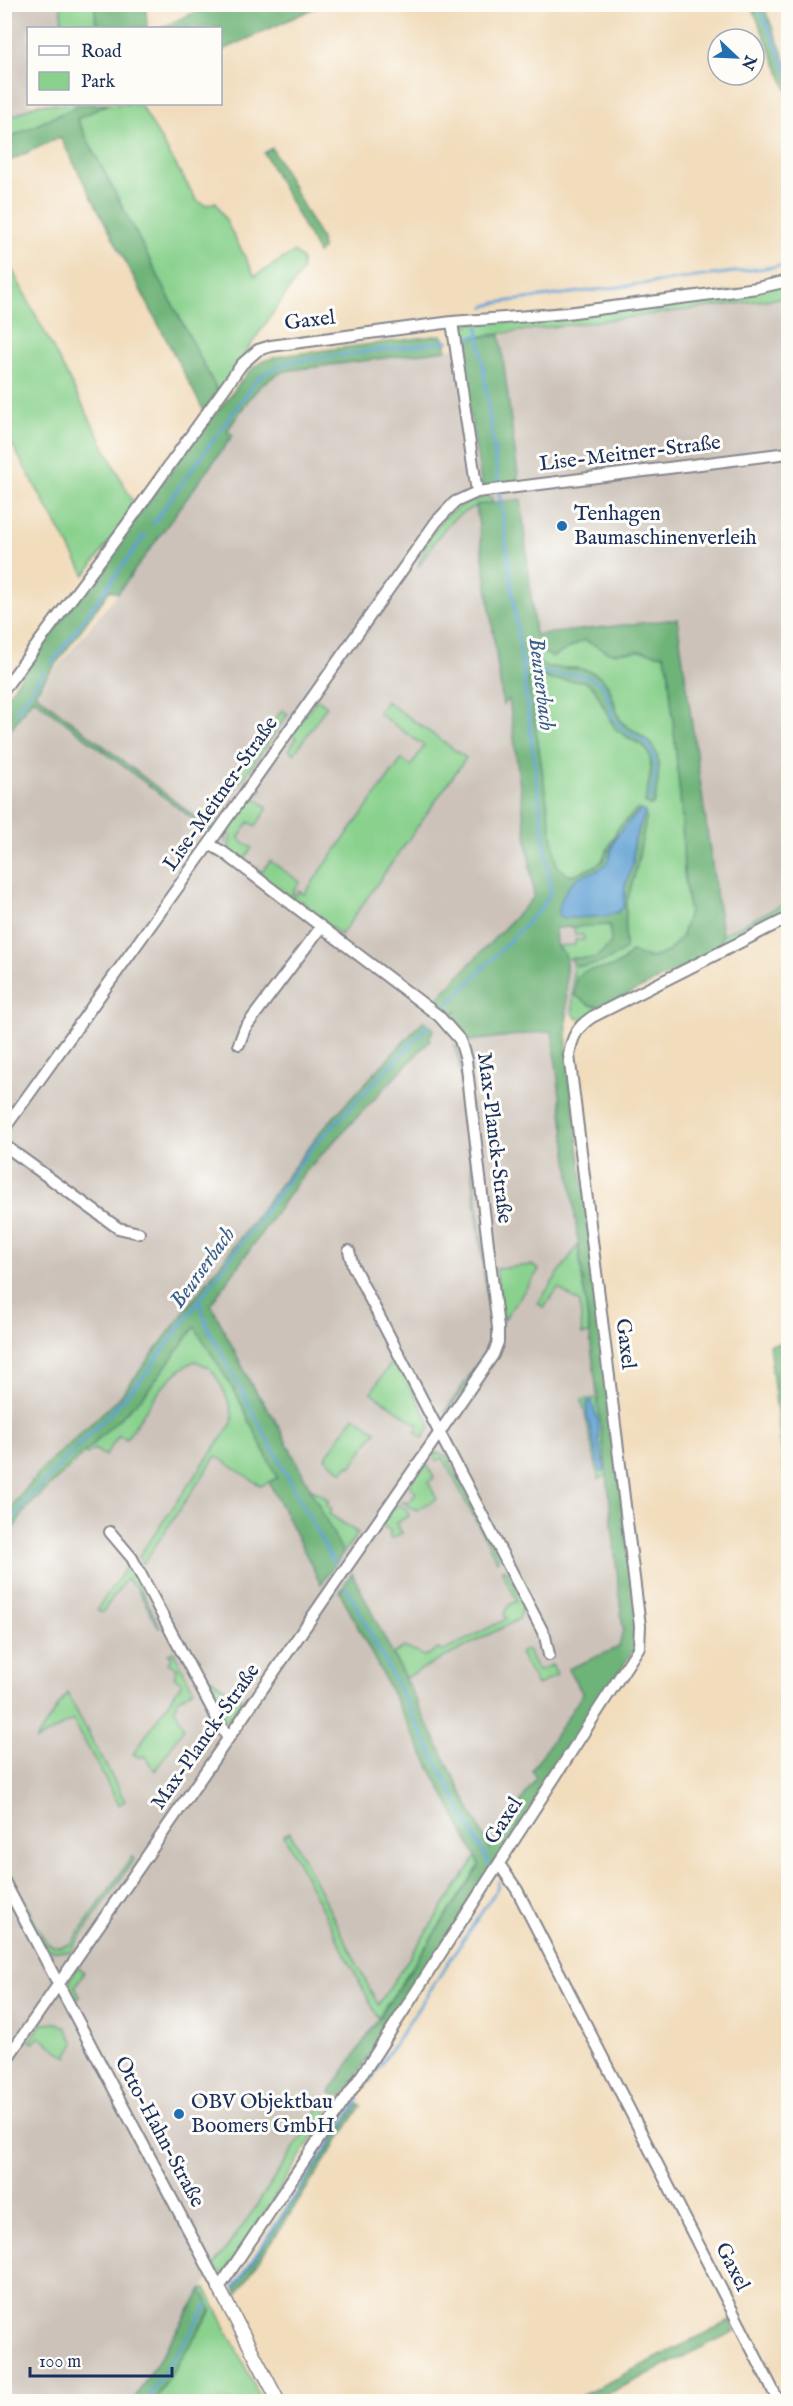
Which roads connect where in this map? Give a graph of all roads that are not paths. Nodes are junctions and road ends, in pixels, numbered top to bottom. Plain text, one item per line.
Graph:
1 (789, 281) edge
2 (452, 322) junction
3 (789, 453) edge
4 (477, 492) junction
5 (4, 688) edge
6 (209, 844) junction
7 (789, 918) edge
8 (321, 927) junction
9 (239, 1044) dead end
10 (4, 1129) edge
11 (4, 1145) edge
12 (139, 1233) dead end
13 (349, 1251) dead end
14 (438, 1432) junction
15 (110, 1532) dead end
16 (549, 1655) dead end
17 (228, 1739) junction
18 (499, 1864) junction
19 (4, 1881) edge
20 (59, 1984) junction
21 (4, 2064) edge
22 (219, 2288) junction
23 (279, 2402) edge
24 (779, 2402) edge

1 - 2 street, Gaxel
2 - 4 street
2 - 5 street, Gaxel
3 - 4 street, Lise-Meitner-Straße
4 - 6 street, Lise-Meitner-Straße
6 - 8 street, Max-Planck-Straße
6 - 10 street, Lise-Meitner-Straße
7 - 18 street, Gaxel
8 - 9 street
8 - 14 street, Max-Planck-Straße
11 - 12 street
13 - 14 street
14 - 16 street
14 - 17 street, Max-Planck-Straße
15 - 17 street
17 - 20 street, Max-Planck-Straße
18 - 22 street, Gaxel
18 - 24 street, Gaxel
19 - 20 street, Otto-Hahn-Straße
20 - 21 street, Max-Planck-Straße
20 - 22 street, Otto-Hahn-Straße
22 - 23 street, Otto-Hahn-Straße

